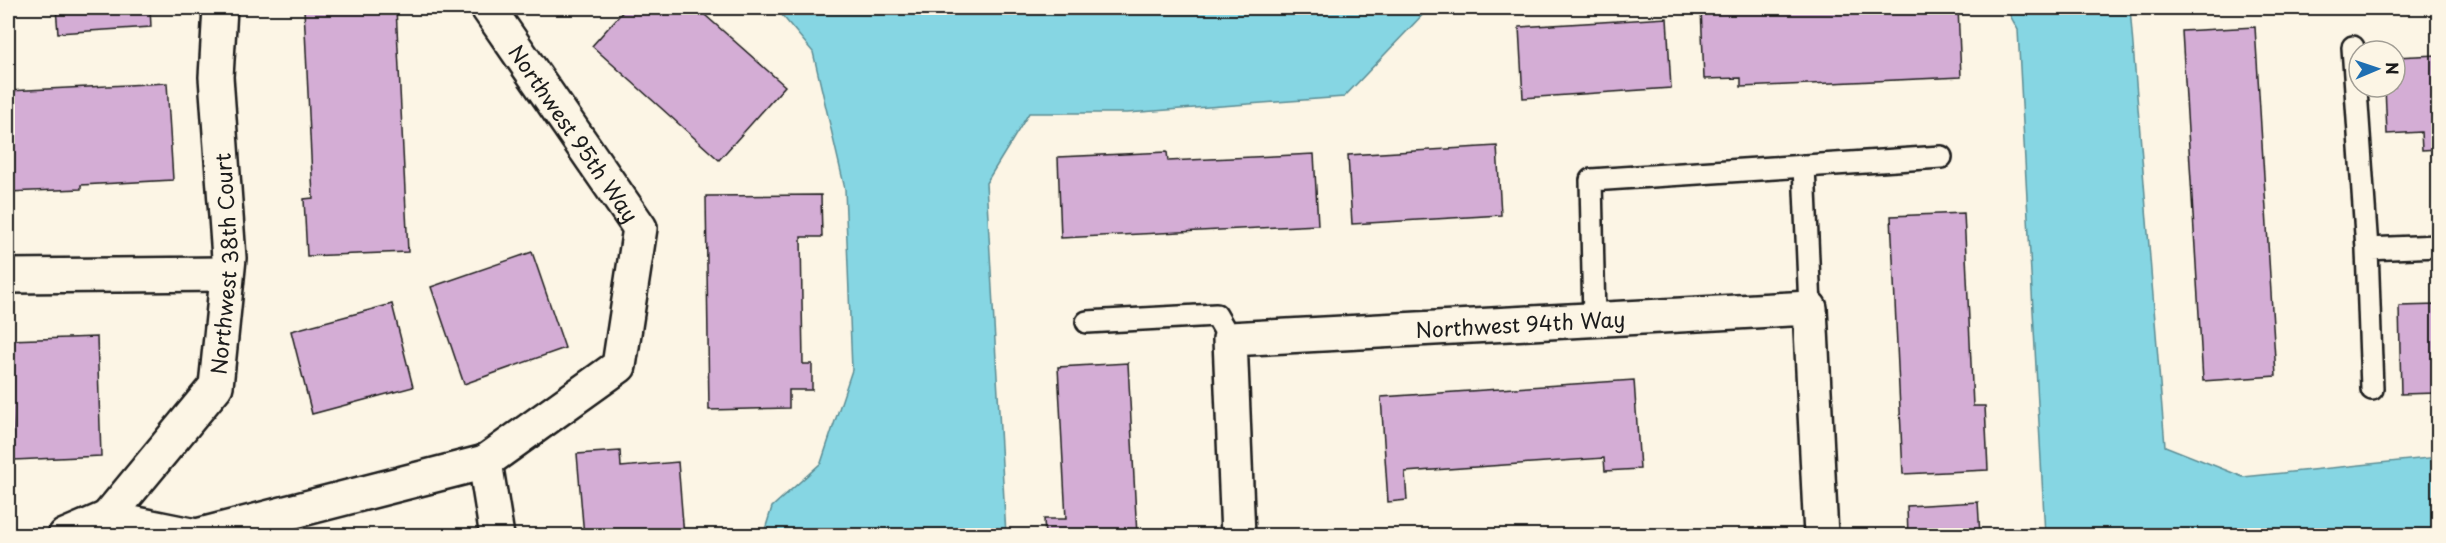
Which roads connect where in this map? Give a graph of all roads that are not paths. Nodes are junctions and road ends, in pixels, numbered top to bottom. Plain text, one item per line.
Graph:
1 (219, 8) edge
2 (488, 8) edge
3 (2357, 99) edge
4 (1941, 157) dead end
5 (1804, 166) junction
6 (2439, 246) edge
7 (2367, 249) junction
8 (225, 274) junction
9 (8, 276) edge
10 (1810, 308) junction
11 (1594, 320) junction
12 (1087, 321) dead end
13 (1230, 339) junction
14 (2372, 389) dead end
15 (485, 462) junction
16 (107, 518) junction
17 (65, 536) edge
18 (196, 536) edge
19 (497, 536) edge
20 (1239, 536) edge
21 (1821, 536) edge

1 - 8 street, Northwest 38th Court
2 - 15 street, Northwest 95th Way
3 - 7 lane
4 - 5 lane
5 - 10 lane
5 - 11 lane
6 - 7 lane
7 - 14 lane
8 - 9 street
8 - 16 street, Northwest 38th Court
10 - 11 street, Northwest 94th Way
10 - 21 street
11 - 13 street, Northwest 94th Way
12 - 13 lane
13 - 20 street
15 - 18 street
15 - 19 street
16 - 17 street
16 - 18 street

